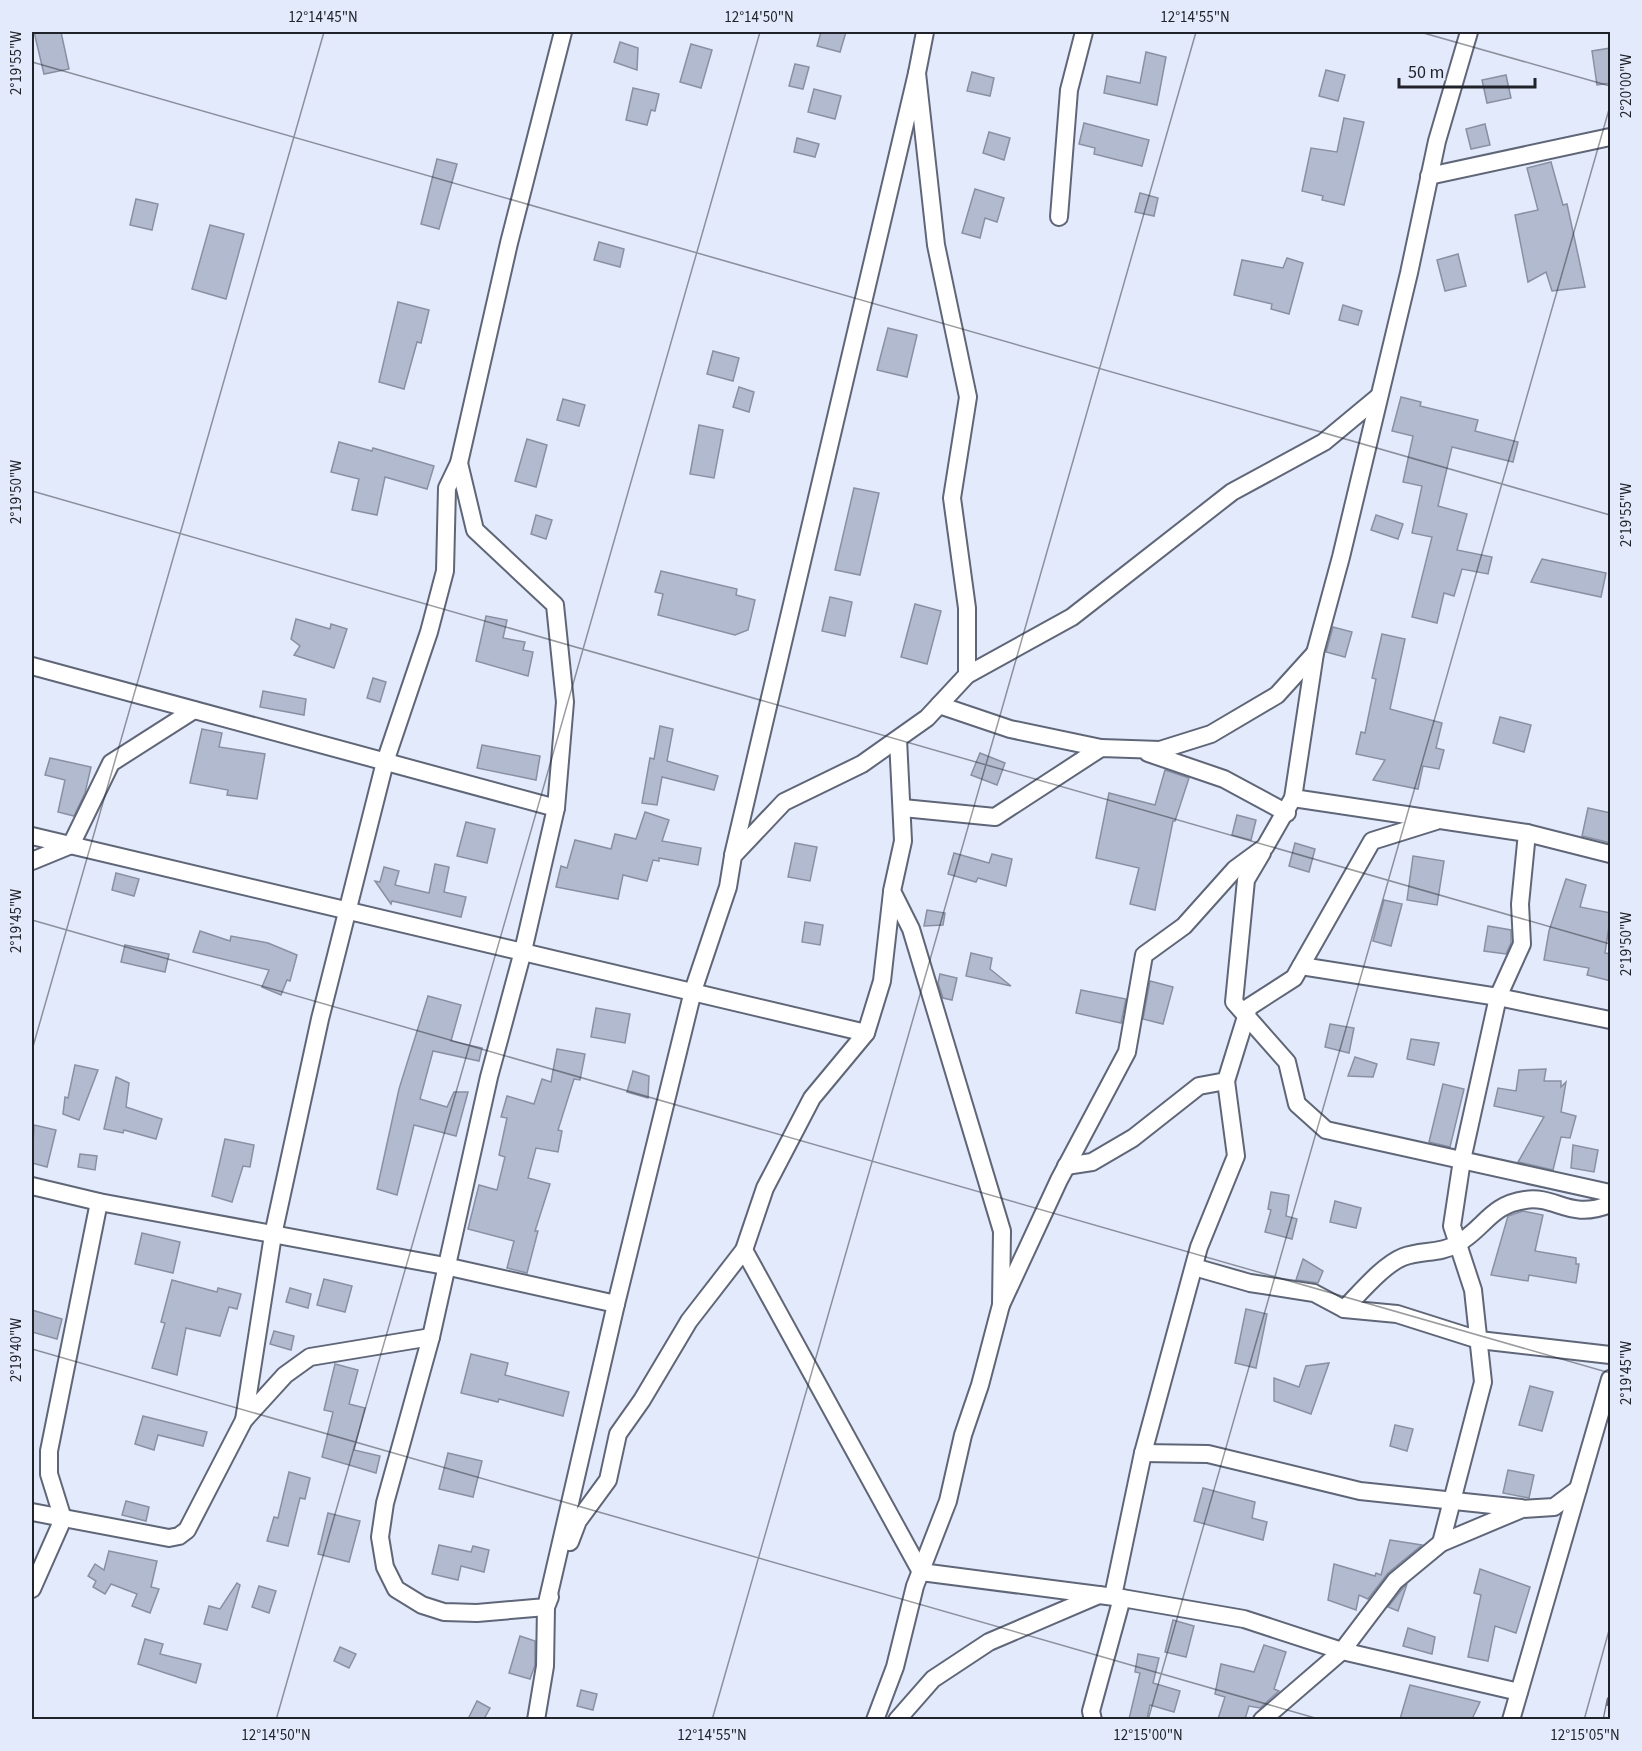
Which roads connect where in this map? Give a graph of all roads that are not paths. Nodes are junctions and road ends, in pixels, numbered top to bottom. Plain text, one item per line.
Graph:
1 (563, 32) edge
2 (925, 32) edge
3 (1084, 32) edge
4 (1469, 32) edge
5 (917, 74) junction
6 (1611, 137) edge
7 (1430, 176) junction
8 (1059, 217) dead end
9 (1377, 398) junction
10 (459, 463) junction
11 (1315, 653) junction
12 (32, 666) edge
13 (967, 675) junction
14 (939, 705) junction
15 (194, 710) junction
16 (898, 739) junction
17 (1136, 750) junction
18 (1095, 752) junction
19 (385, 762) junction
20 (1290, 806) junction
21 (556, 808) junction
22 (903, 808) junction
23 (1436, 822) junction
24 (1527, 833) junction
25 (32, 836) edge
26 (71, 845) junction
27 (1265, 847) junction
28 (1611, 854) edge
29 (733, 856) junction
30 (32, 861) edge
31 (892, 891) junction
32 (346, 909) junction
33 (524, 951) junction
34 (1301, 966) junction
35 (693, 991) junction
36 (1497, 997) junction
37 (1247, 1014) junction
38 (1611, 1020) edge
39 (866, 1033) junction
40 (1226, 1081) junction
41 (1462, 1160) junction
42 (1066, 1166) junction
43 (32, 1186) edge
44 (1611, 1193) edge
45 (99, 1202) junction
46 (1611, 1204) edge
47 (273, 1235) junction
48 (1457, 1244) junction
49 (744, 1250) junction
50 (445, 1266) junction
51 (1194, 1267) junction
52 (616, 1304) junction
53 (1002, 1305) junction
54 (1344, 1309) junction
55 (431, 1338) junction
56 (1479, 1340) junction
57 (1611, 1354) edge
58 (1611, 1379) edge
59 (244, 1420) junction
60 (1143, 1453) junction
61 (1578, 1489) junction
62 (1452, 1500) junction
63 (1522, 1509) junction
64 (32, 1512) edge
65 (63, 1519) junction
66 (1441, 1543) junction
67 (921, 1572) junction
68 (32, 1589) edge
69 (1112, 1596) junction
70 (546, 1607) junction
71 (1342, 1650) junction
72 (1519, 1692) junction
73 (536, 1719) edge
74 (875, 1719) edge
75 (897, 1719) edge
76 (1093, 1719) edge
77 (1262, 1719) edge
78 (1511, 1719) edge

1 - 10 street
2 - 5 street
3 - 8 street
4 - 7 street
5 - 13 street
5 - 29 street
6 - 7 street
7 - 9 street
9 - 11 street
9 - 13 street
10 - 19 street
10 - 21 street
11 - 17 street
11 - 20 street
12 - 15 street
13 - 14 street
14 - 16 street
14 - 18 street
15 - 19 street
15 - 26 street
16 - 22 street
16 - 29 street
17 - 18 street
17 - 20 street
18 - 22 street
19 - 21 street
19 - 32 street
20 - 23 street
20 - 27 street
21 - 33 street
22 - 31 street
23 - 24 street
23 - 34 street
24 - 28 street
24 - 36 street
25 - 26 street
26 - 30 street
26 - 32 street
27 - 37 street
27 - 42 street
29 - 35 street
31 - 39 street
31 - 53 street
32 - 33 street
32 - 47 street
33 - 35 street
33 - 50 street
34 - 36 street
34 - 37 street
35 - 39 street
35 - 52 street
36 - 38 street
36 - 41 street
37 - 40 street
37 - 41 street
39 - 49 street
40 - 42 street
40 - 51 street
41 - 44 street
41 - 48 street
42 - 53 street
43 - 45 street
45 - 47 street
45 - 65 street
46 - 48 street
47 - 50 street
47 - 59 street
48 - 54 street
48 - 56 street
49 - 67 street
49 - 70 street
50 - 52 street
50 - 55 street
51 - 54 street
51 - 60 street
52 - 70 street
53 - 67 street
54 - 56 street
55 - 59 street
55 - 70 street
56 - 57 street
56 - 62 street
58 - 61 street
59 - 65 street
60 - 62 street
60 - 69 street
61 - 63 street
61 - 72 street
62 - 63 street
62 - 66 street
63 - 66 street
64 - 65 street
65 - 68 street
66 - 71 street
67 - 69 street
67 - 74 street
69 - 71 street
69 - 75 street
69 - 76 street
70 - 73 street
71 - 72 street
71 - 77 street
72 - 78 street

